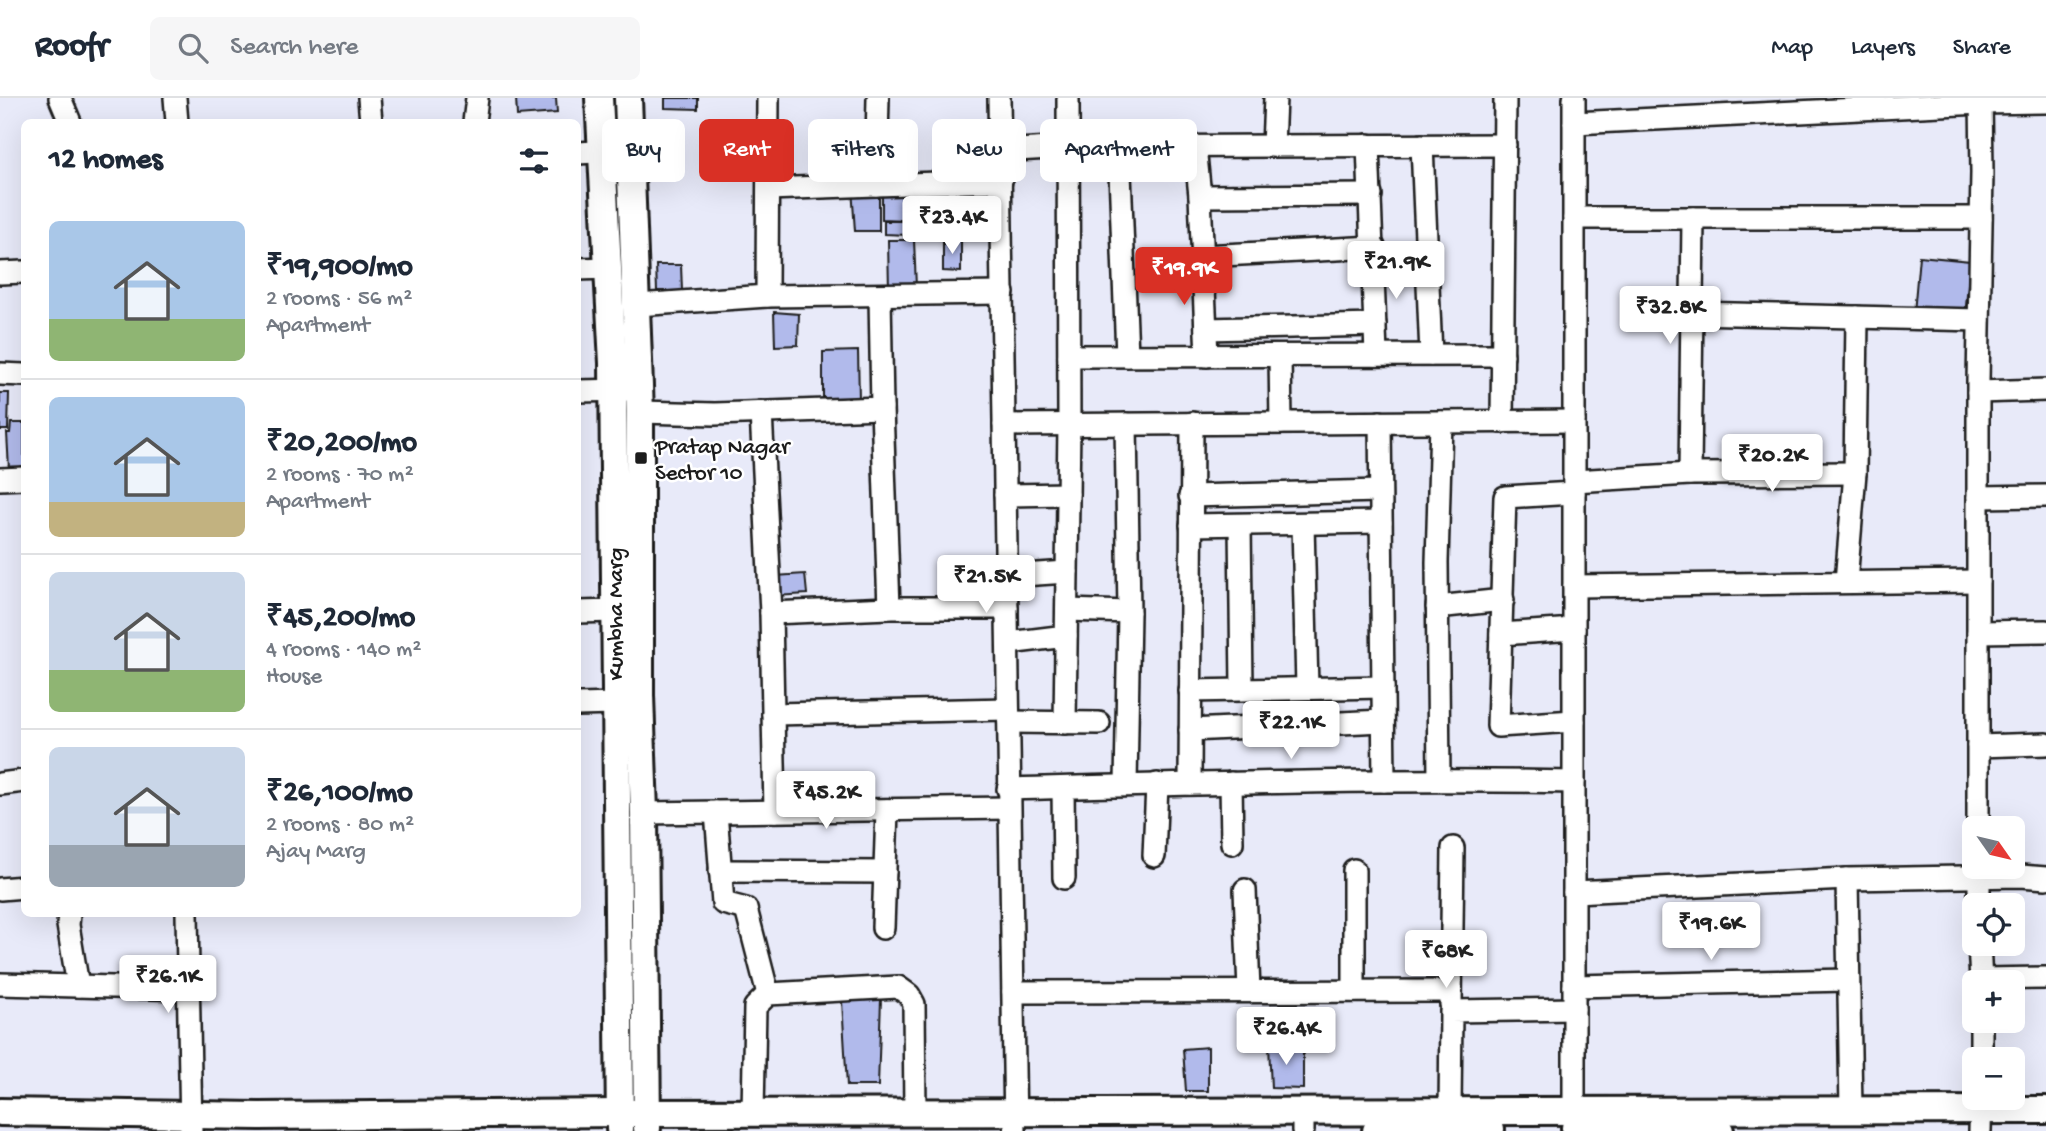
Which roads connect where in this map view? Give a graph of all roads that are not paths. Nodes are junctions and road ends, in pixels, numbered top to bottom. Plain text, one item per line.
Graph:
1 (60, 98) edge
2 (175, 98) edge
3 (369, 98) edge
4 (477, 98) edge
5 (599, 98) edge
6 (628, 98) edge
7 (768, 98) edge
8 (878, 98) edge
9 (999, 98) edge
10 (1068, 98) edge
11 (1275, 98) edge
12 (1505, 98) edge
13 (1574, 98) edge
14 (1981, 101) edge
15 (2046, 102) edge
16 (1847, 104) edge
17 (1695, 108) edge
18 (69, 119) edge
19 (177, 119) edge
20 (371, 119) edge
21 (474, 119) edge
22 (629, 119) edge
23 (999, 119) edge
24 (1068, 119) edge
25 (1574, 124) junction
26 (1368, 145) junction
27 (1422, 145) junction
28 (1505, 145) junction
29 (1197, 146) edge
30 (1273, 146) junction
31 (590, 153) edge
32 (1197, 166) edge
33 (631, 182) edge
34 (970, 182) edge
35 (1001, 182) edge
36 (1068, 182) edge
37 (1120, 182) edge
38 (876, 185) junction
39 (768, 189) junction
40 (1371, 195) junction
41 (1200, 196) junction
42 (1574, 218) junction
43 (1693, 218) junction
44 (1981, 218) junction
45 (1374, 247) junction
46 (1203, 256) junction
47 (608, 268) junction
48 (581, 269) edge
49 (21, 272) edge
50 (0, 273) edge
51 (1003, 293) junction
52 (767, 296) junction
53 (880, 296) junction
54 (637, 304) junction
55 (1692, 313) junction
56 (1857, 317) junction
57 (1979, 320) junction
58 (1375, 325) junction
59 (1206, 329) junction
60 (1376, 355) junction
61 (1431, 355) junction
62 (1503, 355) junction
63 (1069, 356) junction
64 (1127, 356) junction
65 (1207, 356) junction
66 (1280, 356) junction
67 (0, 374) edge
68 (21, 375) edge
69 (613, 390) junction
70 (2046, 390) edge
71 (581, 391) edge
72 (1978, 392) junction
73 (640, 401) junction
74 (882, 408) junction
75 (761, 412) junction
76 (1574, 421) junction
77 (1380, 422) junction
78 (1441, 422) junction
79 (1502, 422) junction
80 (1281, 423) junction
81 (1069, 424) junction
82 (1126, 424) junction
83 (1192, 424) junction
84 (1004, 425) junction
85 (1855, 473) junction
86 (1690, 474) junction
87 (21, 478) edge
88 (0, 479) edge
89 (1574, 487) junction
90 (1380, 491) junction
91 (1069, 494) junction
92 (1005, 495) junction
93 (1191, 496) junction
94 (2046, 496) edge
95 (1978, 497) junction
96 (1381, 522) junction
97 (1303, 524) junction
98 (1191, 525) junction
99 (1240, 525) junction
100 (1067, 572) junction
101 (1007, 576) junction
102 (1978, 581) junction
103 (1846, 582) junction
104 (1574, 586) junction
105 (1503, 600) junction
106 (1437, 607) junction
107 (889, 608) junction
108 (1007, 608) junction
109 (1067, 610) junction
110 (615, 611) junction
111 (1129, 611) junction
112 (581, 612) edge
113 (771, 613) junction
114 (1574, 629) junction
115 (2046, 631) edge
116 (1978, 632) junction
117 (1501, 634) junction
118 (1066, 636) junction
119 (1008, 643) junction
120 (1383, 687) junction
121 (1242, 688) junction
122 (1307, 688) junction
123 (1190, 691) junction
124 (615, 704) junction
125 (581, 705) edge
126 (773, 714) junction
127 (1009, 716) junction
128 (1383, 721) junction
129 (1574, 721) junction
130 (1065, 723) junction
131 (1098, 723) dead end
132 (1190, 730) junction
133 (2046, 744) edge
134 (1978, 746) junction
135 (1439, 780) junction
136 (21, 781) edge
137 (1384, 781) junction
138 (1574, 782) junction
139 (1231, 783) junction
140 (0, 784) edge
141 (1157, 784) junction
142 (1126, 785) junction
143 (1190, 785) junction
144 (1063, 788) junction
145 (1008, 799) junction
146 (887, 810) junction
147 (775, 811) junction
148 (716, 812) junction
149 (644, 813) junction
150 (1978, 816) edge
151 (1232, 843) dead end
152 (1453, 848) dead end
153 (1154, 856) dead end
154 (1354, 870) dead end
155 (720, 871) junction
156 (885, 872) junction
157 (1962, 873) edge
158 (2025, 876) edge
159 (1064, 878) dead end
160 (2046, 878) edge
161 (1847, 879) junction
162 (21, 887) edge
163 (0, 889) edge
164 (1245, 890) dead end
165 (1574, 892) junction
166 (69, 917) edge
167 (187, 917) edge
168 (883, 928) dead end
169 (2046, 978) edge
170 (2025, 979) edge
171 (1848, 980) junction
172 (0, 984) edge
173 (78, 986) junction
174 (1574, 986) junction
175 (189, 989) junction
176 (1249, 991) junction
177 (1354, 991) junction
178 (1013, 992) junction
179 (768, 994) junction
180 (1451, 1001) junction
181 (1574, 1009) junction
182 (1850, 1110) junction
183 (2046, 1110) edge
184 (1450, 1111) junction
185 (1574, 1111) junction
186 (0, 1112) edge
187 (915, 1112) junction
188 (753, 1113) junction
189 (1980, 1113) edge
190 (1303, 1121) edge
191 (620, 1122) edge
192 (648, 1122) edge
193 (1015, 1122) edge
194 (201, 1123) edge
195 (1376, 1131) edge
196 (1720, 1131) edge

1 - 18 street
2 - 19 street
3 - 20 street
4 - 21 street
5 - 31 street, Kumbha Marg
6 - 22 street, Kumbha Marg
7 - 39 street
8 - 38 street
9 - 23 street
10 - 24 street
11 - 30 street
12 - 28 street
13 - 25 street
14 - 15 street
14 - 16 street
14 - 44 street
16 - 17 street
17 - 25 street
25 - 42 street
26 - 27 street
26 - 30 street
26 - 40 street
27 - 28 street
27 - 61 street
28 - 62 street
29 - 30 street
31 - 47 street, Kumbha Marg
32 - 41 street
33 - 54 street, Kumbha Marg
34 - 38 street
35 - 51 street
36 - 63 street
37 - 64 street
38 - 39 street
39 - 52 street
40 - 41 street
40 - 45 street
41 - 46 street
42 - 43 street
42 - 76 street
43 - 44 street
43 - 55 street
44 - 57 street
45 - 46 street
45 - 58 street
46 - 59 street
47 - 48 street
47 - 69 street, Kumbha Marg
49 - 50 street
51 - 53 street
51 - 84 street
52 - 53 street
52 - 54 street
53 - 74 street
54 - 73 street, Kumbha Marg
55 - 56 street
55 - 86 street
56 - 57 street
56 - 85 street
57 - 72 street
58 - 59 street
58 - 60 street
59 - 65 street
60 - 61 street
60 - 66 street
61 - 62 street
62 - 79 street
63 - 64 street
63 - 81 street
64 - 65 street
65 - 66 street
66 - 80 street
67 - 68 street
69 - 71 street
69 - 73 street
69 - 110 street, Kumbha Marg
70 - 72 street
72 - 95 street
73 - 75 street
73 - 149 street, Kumbha Marg
74 - 75 street
74 - 107 street
75 - 113 street
76 - 79 street
76 - 89 street
77 - 78 street
77 - 80 street
77 - 90 street
78 - 79 street
78 - 106 street
80 - 83 street
81 - 82 street
81 - 84 street
81 - 91 street
82 - 83 street
82 - 111 street
83 - 93 street
84 - 92 street
85 - 86 street
85 - 103 street
86 - 89 street
87 - 88 street
89 - 104 street
89 - 105 street
90 - 93 street
90 - 96 street
91 - 92 street
91 - 100 street
92 - 101 street
93 - 98 street
94 - 95 street
95 - 102 street
96 - 97 street
96 - 120 street
97 - 99 street
97 - 122 street
98 - 99 street
98 - 123 street
99 - 121 street
100 - 101 street
100 - 109 street
101 - 108 street
102 - 103 street
102 - 116 street
103 - 104 street
104 - 114 street
105 - 106 street
105 - 117 street
106 - 135 street
107 - 108 street
107 - 113 street
108 - 119 street
109 - 111 street
109 - 118 street
110 - 112 street
110 - 124 street, Kumbha Marg
111 - 142 street
113 - 126 street
114 - 117 street
114 - 129 street
115 - 116 street
116 - 134 street
117 - 129 street
118 - 119 street
118 - 130 street
119 - 127 street
120 - 122 street
120 - 128 street
121 - 122 street
121 - 123 street
123 - 132 street
124 - 125 street
124 - 191 street, Kumbha Marg
126 - 127 street
126 - 147 street
127 - 130 street
127 - 145 street
128 - 132 street
128 - 137 street
129 - 138 street
130 - 131 street
132 - 143 street
133 - 134 street
134 - 150 street
135 - 137 street
135 - 138 street
136 - 140 street
137 - 139 street
138 - 165 street
139 - 143 street
139 - 151 street
141 - 142 street
141 - 143 street
141 - 153 street
142 - 144 street
144 - 145 street
144 - 159 street
145 - 146 street
145 - 178 street
146 - 147 street
146 - 156 street
147 - 148 street
148 - 149 street
148 - 155 street
149 - 192 street, Kumbha Marg
152 - 180 street
154 - 177 street
155 - 156 street
155 - 179 street
156 - 168 street
157 - 161 street
158 - 160 street
161 - 165 street
161 - 171 street
162 - 163 street
164 - 176 street
165 - 174 street
166 - 173 street
167 - 175 street
169 - 170 street
171 - 174 street
171 - 182 street
172 - 173 street
173 - 175 street
174 - 181 street
175 - 194 street
176 - 177 street
176 - 178 street
177 - 180 street
178 - 193 street
179 - 187 street
179 - 188 street
180 - 181 street
180 - 184 street
181 - 185 street
182 - 185 street
182 - 189 street
183 - 189 street
184 - 185 street
184 - 190 street
186 - 194 street
187 - 188 street
187 - 193 street
188 - 192 street
190 - 193 street
191 - 192 street
191 - 194 street
195 - 196 street

